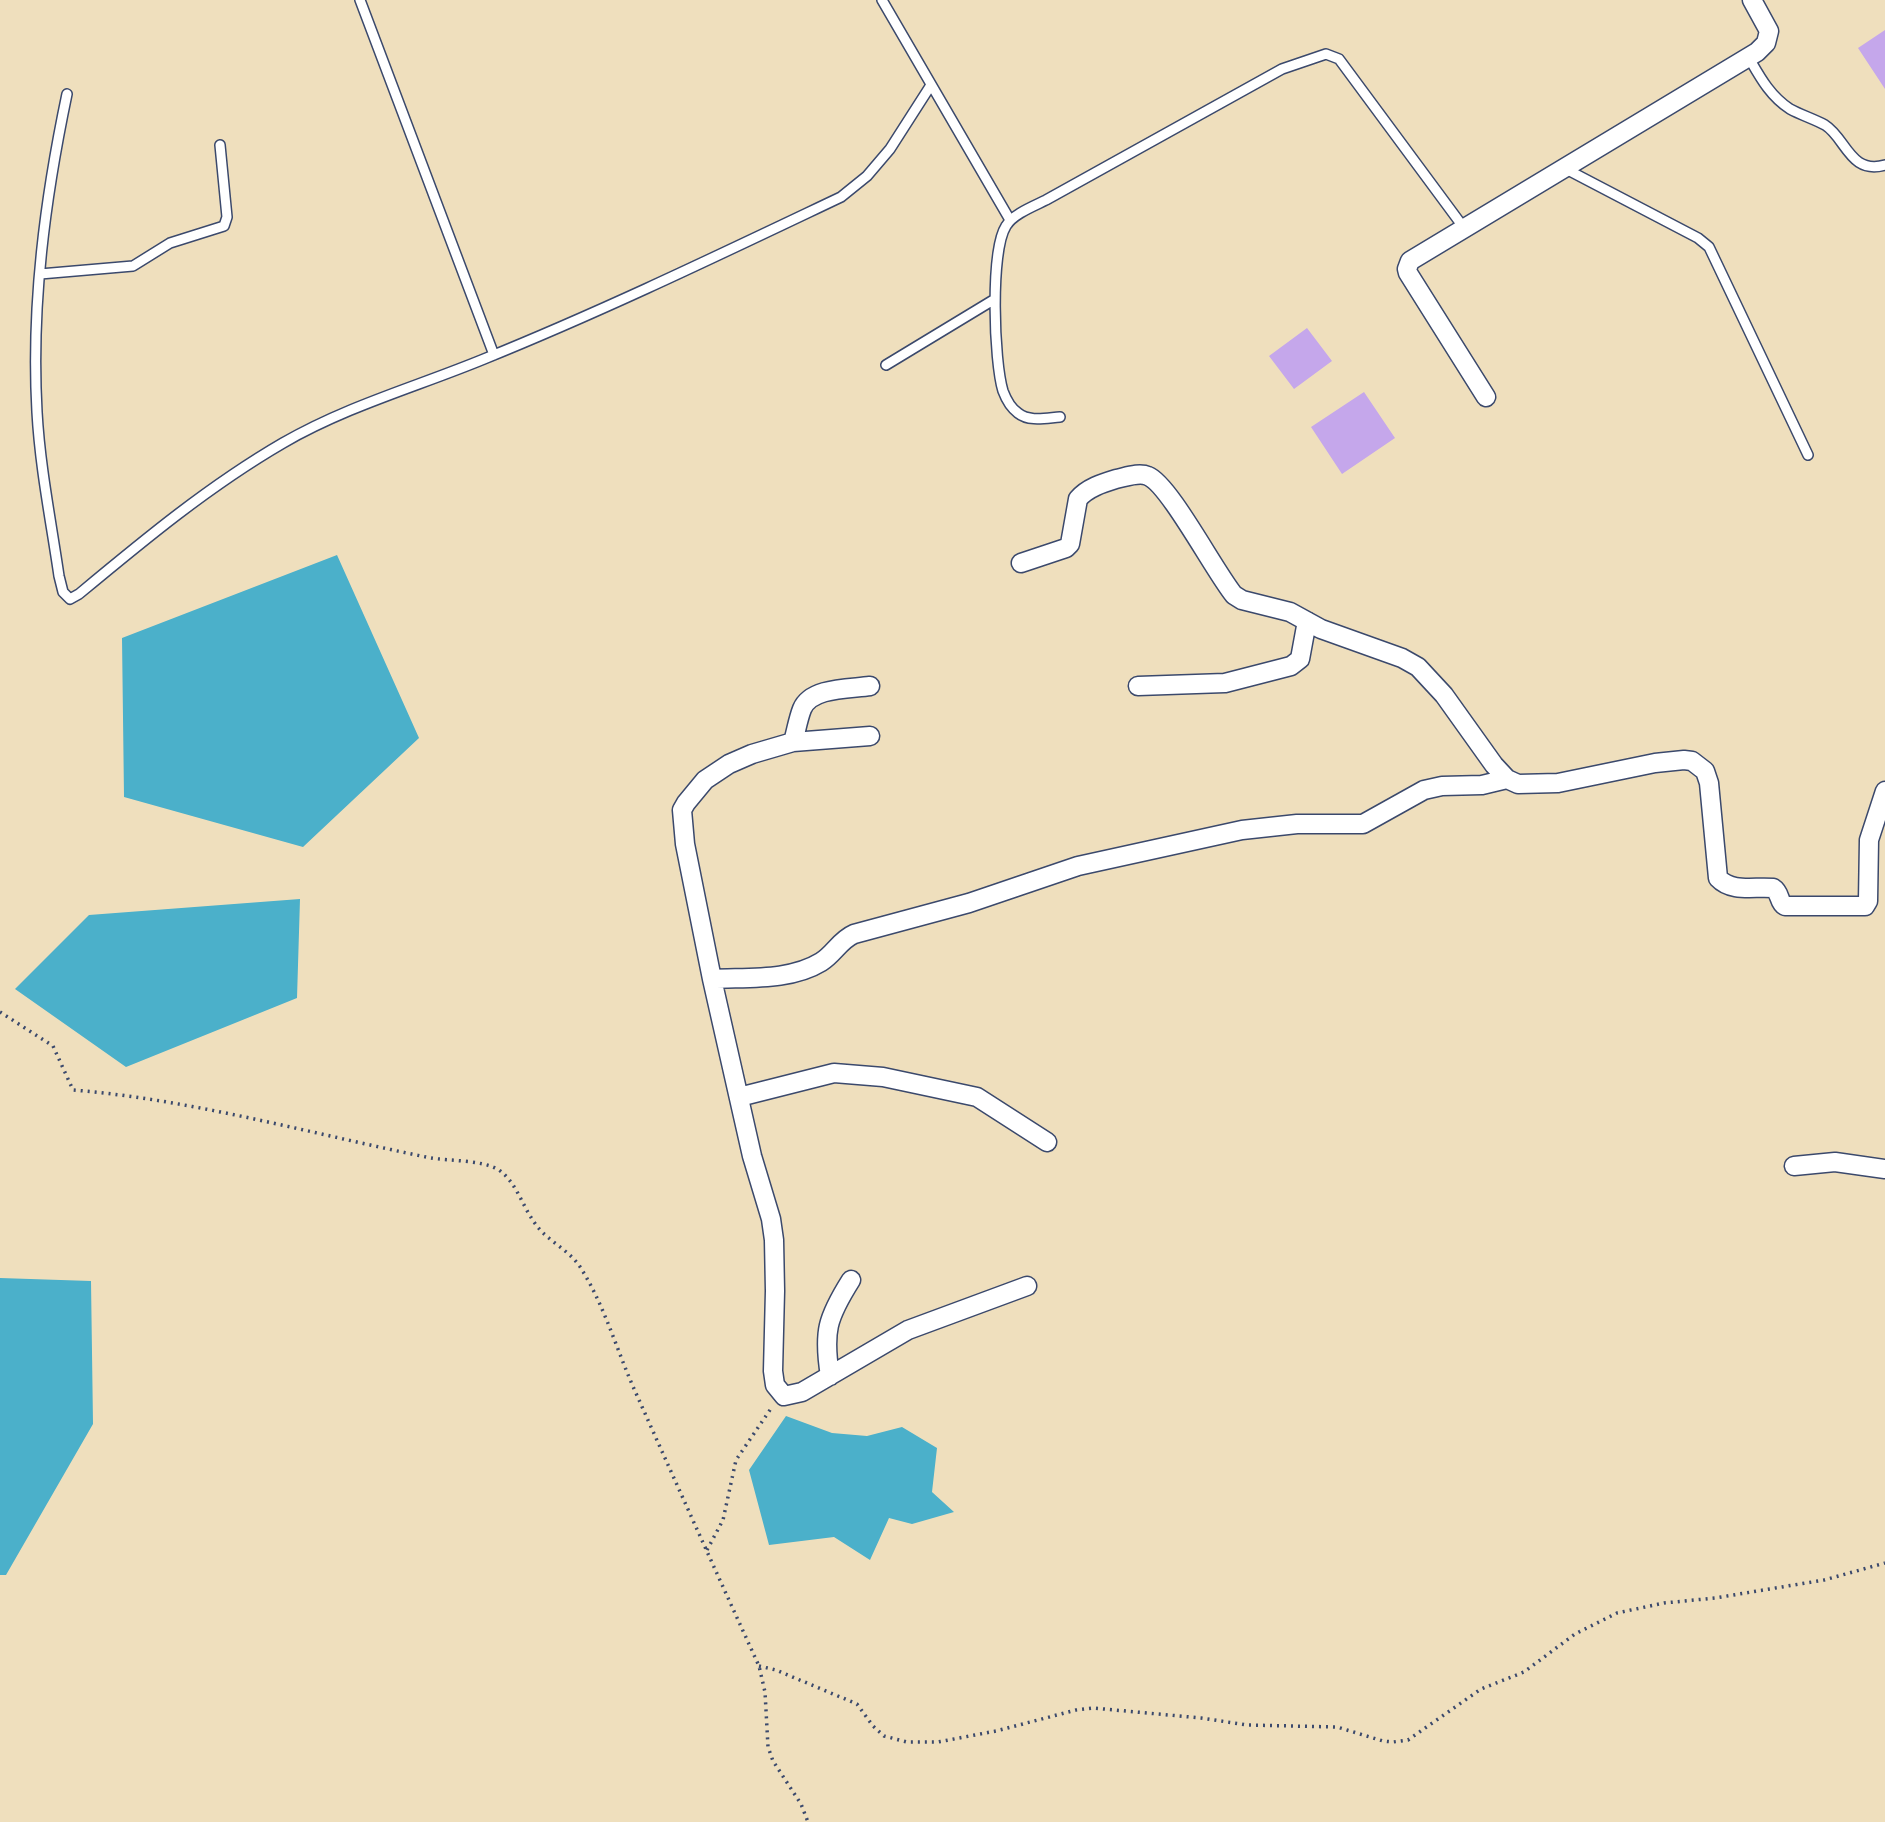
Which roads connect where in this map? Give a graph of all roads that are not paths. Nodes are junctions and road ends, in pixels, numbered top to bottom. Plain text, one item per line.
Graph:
1 (360, 0) edge
2 (881, 0) edge
3 (1752, 0) edge
4 (1749, 58) junction
5 (931, 85) junction
6 (67, 94) dead end
7 (220, 145) dead end
8 (1885, 165) edge
9 (1564, 168) junction
10 (1010, 220) junction
11 (1464, 228) junction
12 (40, 274) junction
13 (995, 299) junction
14 (494, 355) junction
15 (886, 365) dead end
16 (1486, 397) dead end
17 (1060, 417) dead end
18 (1808, 455) dead end
19 (1021, 563) dead end
20 (1307, 621) junction
21 (1138, 686) dead end
22 (870, 687) dead end
23 (870, 736) dead end
24 (793, 743) junction
25 (1507, 779) junction
26 (1885, 791) edge
27 (1877, 841) edge
28 (712, 979) junction
29 (739, 1097) junction
30 (1047, 1142) dead end
31 (1794, 1166) dead end
32 (1885, 1169) edge
33 (851, 1280) dead end
34 (1027, 1286) dead end
35 (830, 1376) junction

1 - 14 lane
2 - 5 lane
3 - 4 street
4 - 8 lane
4 - 9 street
5 - 10 lane
5 - 14 lane
6 - 12 lane
7 - 12 lane
9 - 11 street
9 - 18 lane
10 - 11 lane
10 - 13 lane
11 - 16 street
12 - 14 lane
13 - 15 lane
13 - 17 lane
19 - 20 street
20 - 21 street
20 - 25 street
22 - 24 street
23 - 24 street
24 - 28 street
25 - 27 street
25 - 28 street
26 - 27 street
28 - 29 street
29 - 30 street
29 - 35 street
31 - 32 street
33 - 35 street
34 - 35 street

